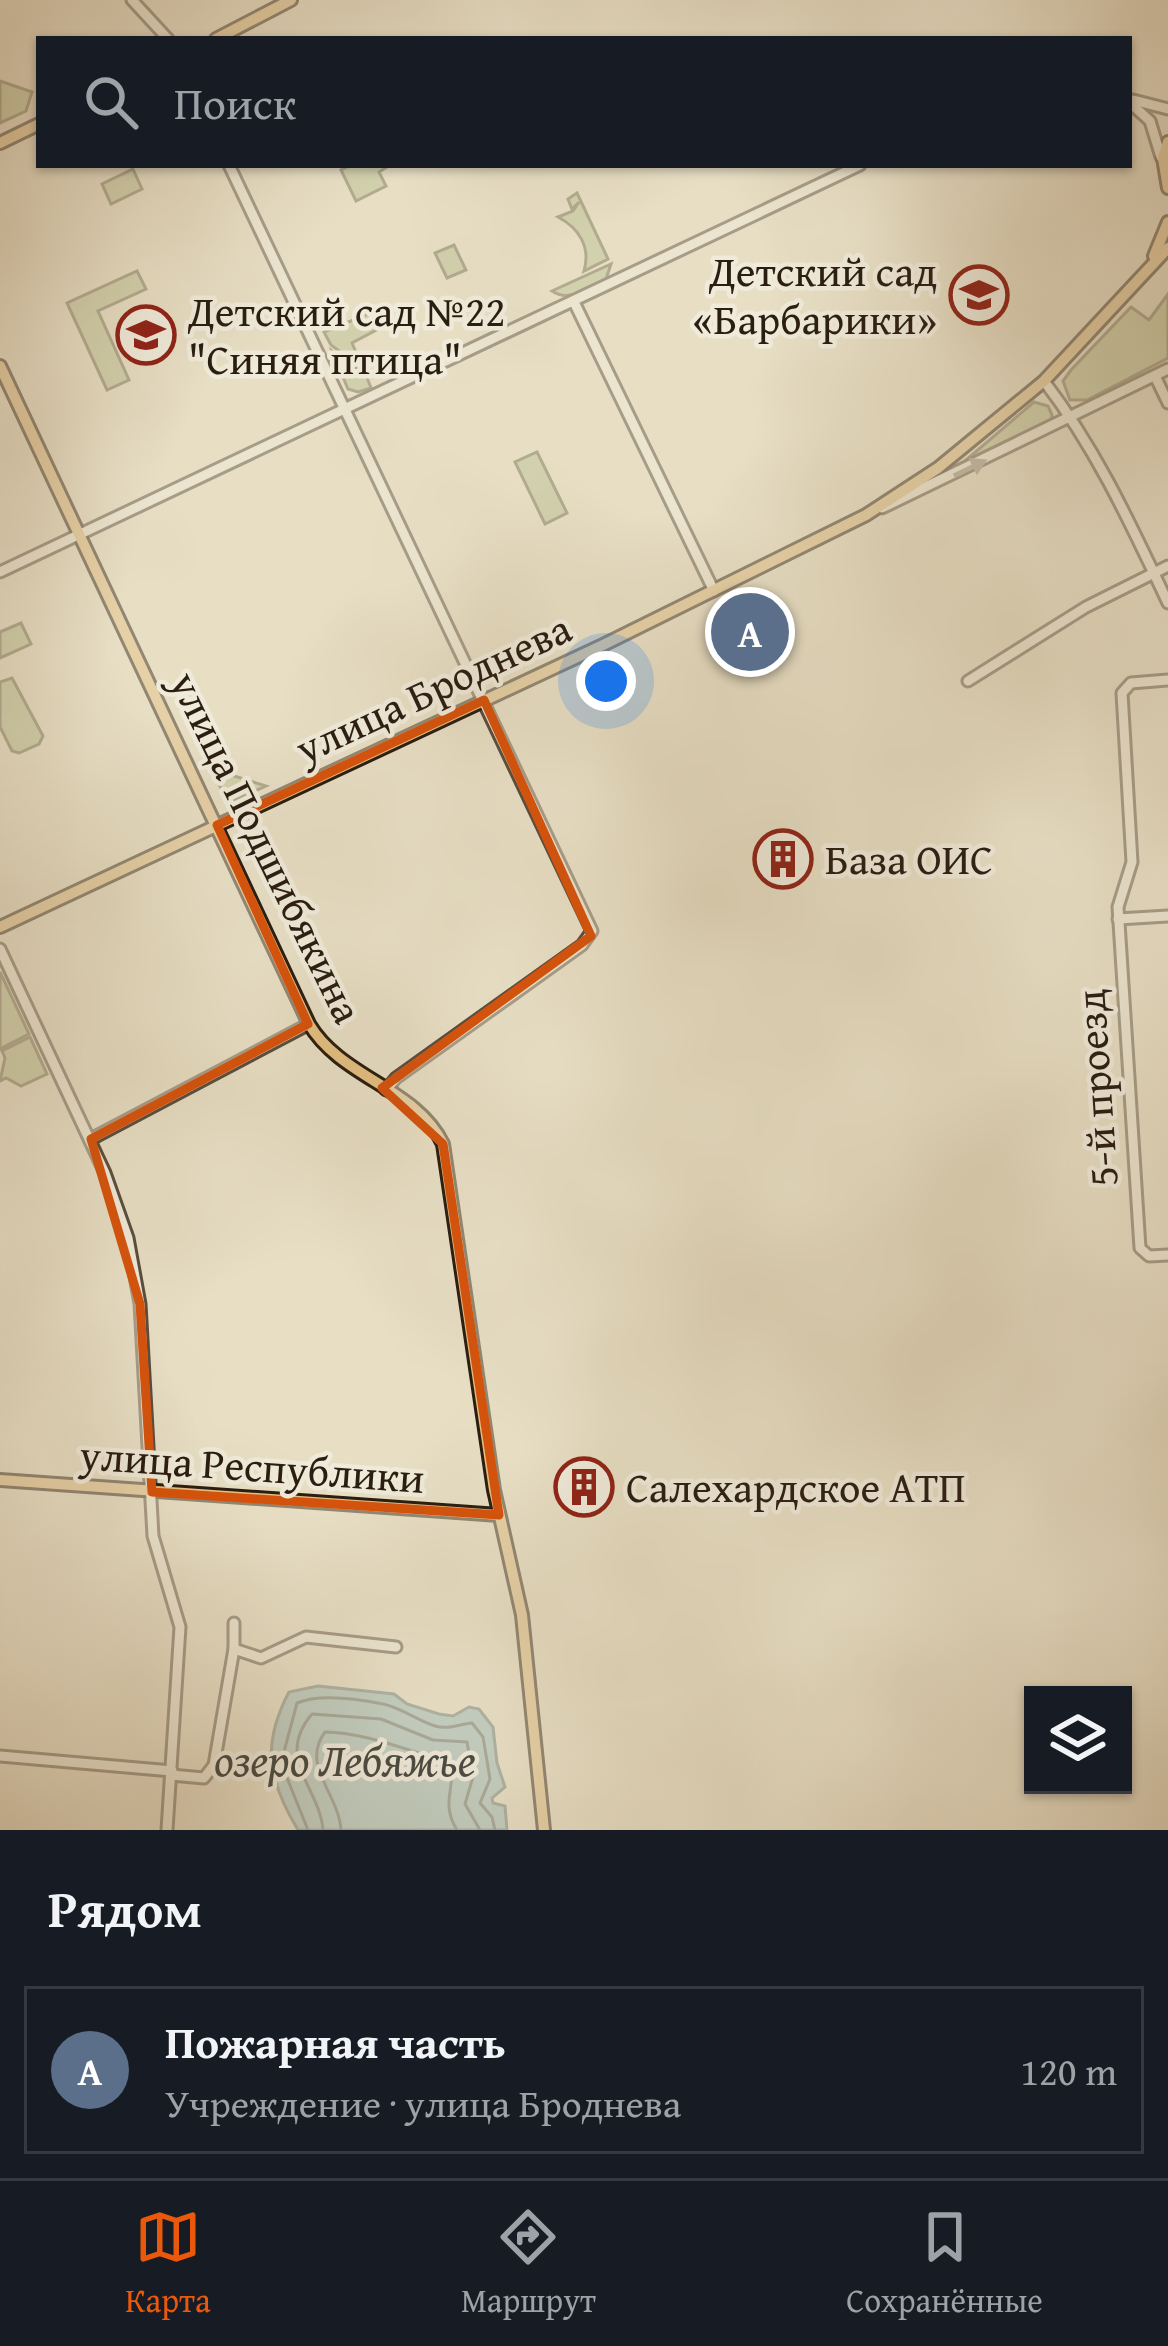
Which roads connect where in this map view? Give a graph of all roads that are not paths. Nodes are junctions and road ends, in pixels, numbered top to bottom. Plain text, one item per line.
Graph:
1 (132, 0) edge
2 (291, 0) edge
3 (165, 36) edge
4 (223, 36) edge
5 (1132, 101) edge
6 (1132, 103) edge
7 (1168, 110) edge
8 (36, 125) edge
9 (1168, 142) edge
10 (0, 143) edge
11 (230, 168) edge
12 (854, 168) edge
13 (1165, 180) edge
14 (1168, 204) edge
15 (1168, 222) edge
16 (1168, 248) edge
17 (1147, 270) junction
18 (574, 302) junction
19 (0, 366) edge
20 (1168, 369) edge
21 (1154, 376) junction
22 (1044, 381) junction
23 (1168, 404) edge
24 (346, 410) junction
25 (1072, 417) junction
26 (866, 515) junction
27 (81, 534) junction
28 (1168, 566) edge
29 (0, 572) edge
30 (1154, 573) junction
31 (714, 591) junction
32 (1168, 603) edge
33 (1168, 680) edge
34 (968, 681) dead end
35 (484, 700) junction
36 (217, 825) junction
37 (1168, 916) edge
38 (1118, 919) junction
39 (0, 927) edge
40 (0, 949) edge
41 (309, 1024) junction
42 (386, 1090) junction
43 (91, 1139) junction
44 (1168, 1255) edge
45 (0, 1480) edge
46 (152, 1492) junction
47 (500, 1515) junction
48 (234, 1622) dead end
49 (396, 1647) dead end
50 (234, 1649) junction
51 (0, 1756) edge
52 (172, 1773) junction
53 (167, 1830) edge
54 (544, 1830) edge

1 - 3 street
2 - 4 main road
5 - 7 street
6 - 13 street
8 - 10 main road
9 - 13 main road
11 - 24 street
12 - 18 street
13 - 14 main road
15 - 17 main road
16 - 17 main road, улица Броднева
17 - 22 main road, улица Броднева
18 - 24 street
18 - 31 street
19 - 27 main road, улица Подшибякина
20 - 21 street
21 - 23 street
21 - 25 street
22 - 25 street
22 - 26 main road, улица Броднева
24 - 27 street
24 - 35 street
26 -> 25 street
25 - 30 street
26 - 31 main road, улица Броднева
27 - 29 street
27 - 36 main road, улица Подшибякина
28 - 30 street
30 - 32 street
30 - 34 street
31 - 35 main road, улица Броднева
33 - 38 street, 5-й проезд
35 - 36 main road, улица Броднева
35 - 42 street
36 - 39 main road, улица Броднева
36 - 41 main road, улица Подшибякина
37 - 38 street
38 - 44 street, 5-й проезд
40 - 43 street
41 - 42 main road, улица Подшибякина
41 - 43 street
42 - 47 main road, улица Подшибякина
43 - 46 street
45 - 46 main road, улица Республики
46 - 47 main road, улица Республики
46 - 52 street
47 - 54 main road, улица Подшибякина
48 - 50 street
49 - 50 street
50 - 52 street
51 - 52 street
52 - 53 street

